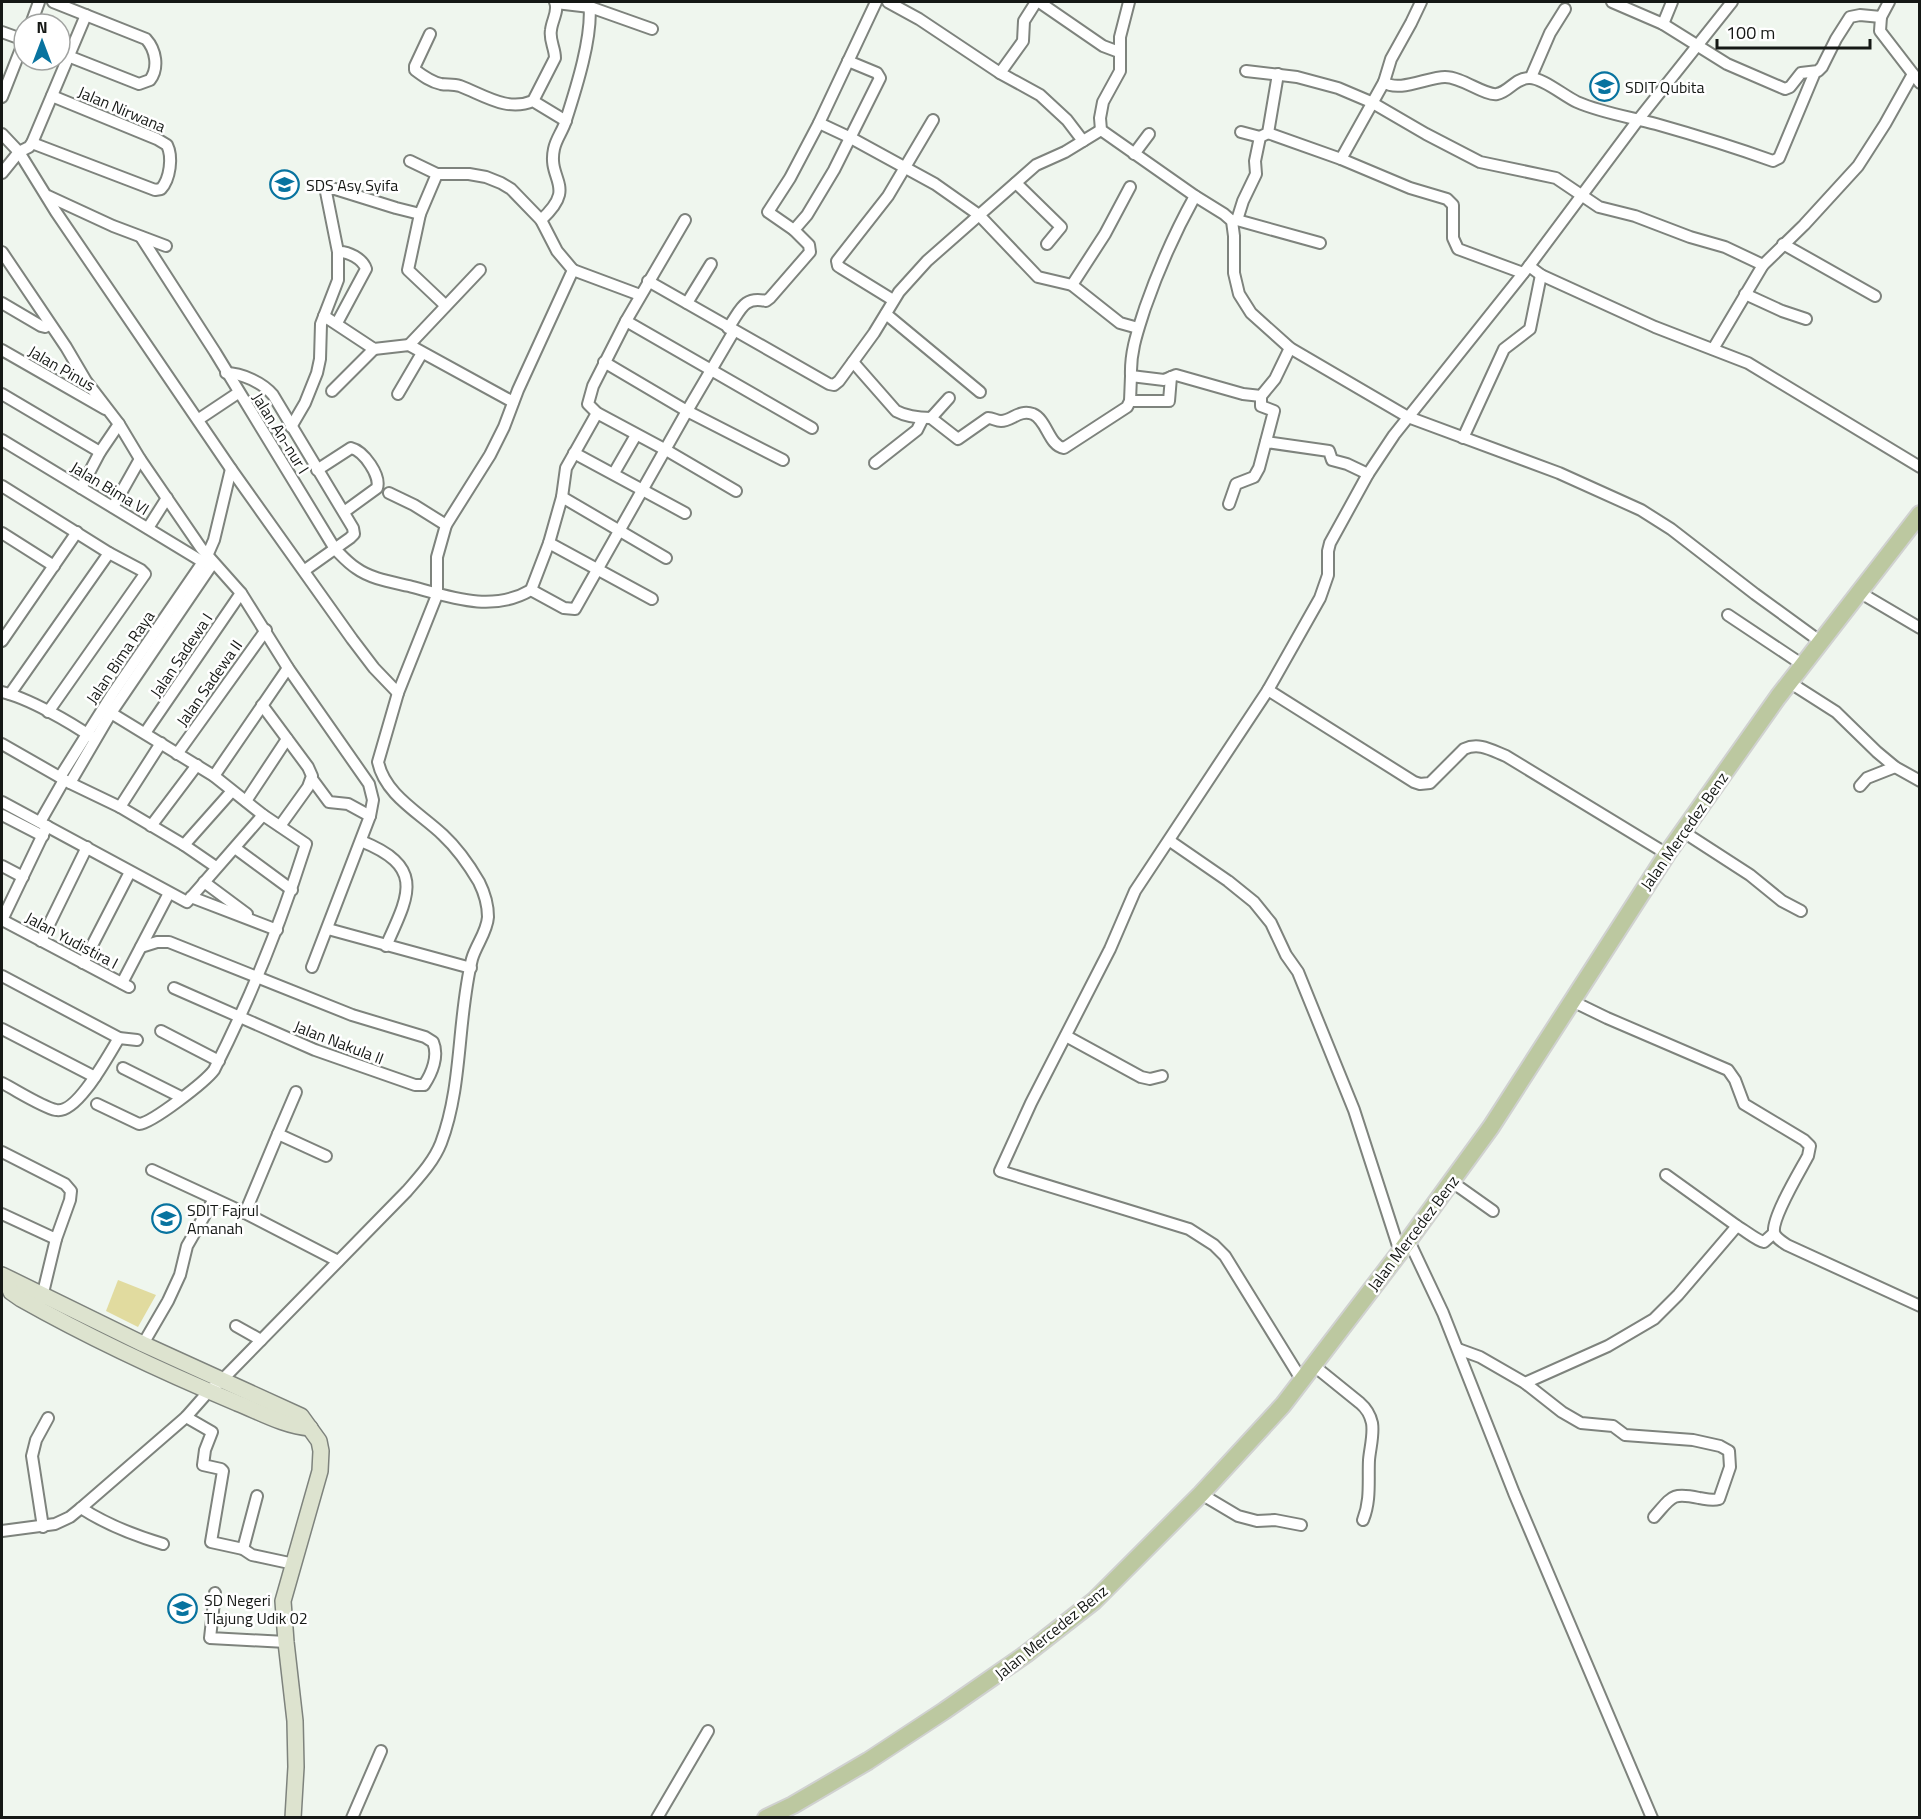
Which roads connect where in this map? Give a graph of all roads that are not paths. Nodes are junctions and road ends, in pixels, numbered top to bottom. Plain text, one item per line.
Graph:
1 (52, 2) edge
2 (556, 2) edge
3 (876, 2) edge
4 (888, 2) edge
5 (1038, 2) edge
6 (1129, 2) edge
7 (1421, 2) edge
8 (1612, 2) edge
9 (1672, 2) edge
10 (1732, 2) edge
11 (1889, 2) edge
12 (65, 4) edge
13 (589, 4) edge
14 (1565, 9) dead end
15 (86, 15) junction
16 (1881, 17) junction
17 (1662, 24) junction
18 (652, 29) dead end
19 (430, 34) dead end
20 (1698, 46) junction
21 (72, 47) edge
22 (1119, 52) junction
23 (72, 58) edge
24 (848, 60) junction
25 (1246, 70) dead end
26 (12, 72) edge
27 (62, 72) edge
28 (1815, 72) junction
29 (1000, 73) junction
30 (1278, 74) junction
31 (1531, 77) junction
32 (1916, 78) edge
33 (1384, 82) junction
34 (52, 96) junction
35 (2, 97) edge
36 (533, 101) junction
37 (1371, 102) junction
38 (933, 120) dead end
39 (1638, 120) junction
40 (566, 121) junction
41 (819, 123) junction
42 (1101, 130) junction
43 (1241, 132) dead end
44 (2, 134) edge
45 (1149, 134) dead end
46 (1264, 135) junction
47 (851, 138) junction
48 (1083, 141) junction
49 (32, 143) junction
50 (19, 152) junction
51 (1134, 154) junction
52 (1341, 159) junction
53 (410, 161) dead end
54 (906, 168) junction
55 (2, 173) edge
56 (437, 174) junction
57 (1016, 183) junction
58 (1130, 187) dead end
59 (45, 195) junction
60 (1195, 196) junction
61 (1582, 196) junction
62 (420, 214) junction
63 (979, 215) junction
64 (541, 220) junction
65 (685, 220) dead end
66 (1235, 221) junction
67 (794, 230) junction
68 (141, 237) junction
69 (1320, 243) dead end
70 (1047, 244) dead end
71 (1783, 244) junction
72 (166, 246) dead end
73 (2, 252) edge
74 (338, 252) junction
75 (711, 264) dead end
76 (1763, 265) junction
77 (1526, 269) junction
78 (480, 270) dead end
79 (573, 270) junction
80 (1541, 275) junction
81 (648, 281) junction
82 (1072, 285) junction
83 (1745, 294) junction
84 (640, 295) junction
85 (1875, 296) dead end
86 (893, 300) junction
87 (2, 303) edge
88 (687, 303) junction
89 (445, 305) junction
90 (886, 314) junction
91 (324, 316) junction
92 (1806, 319) dead end
93 (626, 321) junction
94 (337, 323) junction
95 (49, 325) junction
96 (1138, 328) junction
97 (731, 329) junction
98 (409, 345) junction
99 (1290, 348) junction
100 (374, 349) junction
101 (1713, 349) junction
102 (2, 350) edge
103 (422, 353) junction
104 (604, 362) junction
105 (853, 362) junction
106 (711, 371) junction
107 (226, 373) junction
108 (1131, 376) junction
109 (1171, 376) junction
110 (332, 392) dead end
111 (980, 392) dead end
112 (238, 393) junction
113 (2, 394) edge
114 (398, 394) dead end
115 (1261, 396) junction
116 (949, 398) dead end
117 (1130, 401) junction
118 (513, 402) junction
119 (109, 410) junction
120 (687, 411) junction
121 (597, 413) junction
122 (1408, 417) junction
123 (927, 418) junction
124 (199, 419) junction
125 (119, 424) junction
126 (291, 427) junction
127 (812, 428) dead end
128 (636, 435) junction
129 (1463, 438) junction
130 (2, 440) edge
131 (1266, 442) junction
132 (666, 450) junction
133 (100, 452) junction
134 (574, 453) junction
135 (140, 459) junction
136 (783, 460) dead end
137 (875, 464) dead end
138 (1920, 467) edge
139 (231, 469) junction
140 (317, 470) junction
141 (614, 474) junction
142 (1368, 474) junction
143 (2, 486) edge
144 (81, 488) junction
145 (643, 490) junction
146 (736, 491) dead end
147 (389, 493) dead end
148 (562, 496) junction
149 (168, 498) junction
150 (1228, 504) dead end
151 (113, 507) junction
152 (344, 512) junction
153 (685, 513) dead end
154 (1920, 514) edge
155 (446, 525) junction
156 (148, 528) junction
157 (620, 530) junction
158 (77, 532) junction
159 (2, 533) edge
160 (549, 543) junction
161 (335, 549) junction
162 (109, 554) junction
163 (666, 558) dead end
164 (208, 560) junction
165 (54, 566) junction
166 (597, 569) junction
167 (305, 570) junction
168 (531, 590) junction
169 (1859, 592) junction
170 (241, 593) junction
171 (437, 595) junction
172 (652, 599) dead end
173 (1728, 615) dead end
174 (1920, 628) edge
175 (266, 630) junction
176 (2, 641) edge
177 (1821, 642) junction
178 (1803, 665) junction
179 (288, 668) junction
180 (1789, 682) junction
181 (1268, 690) junction
182 (6, 693) edge
183 (398, 693) junction
184 (262, 705) junction
185 (48, 712) junction
186 (111, 713) junction
187 (145, 733) junction
188 (92, 737) junction
189 (287, 739) junction
190 (161, 743) junction
191 (2, 744) edge
192 (177, 754) junction
193 (197, 765) junction
194 (1895, 767) junction
195 (214, 776) junction
196 (65, 780) junction
197 (312, 780) junction
198 (1920, 781) edge
199 (1860, 786) dead end
200 (232, 791) junction
201 (246, 801) junction
202 (2, 802) edge
203 (120, 807) junction
204 (2, 815) edge
205 (263, 815) junction
206 (370, 816) junction
207 (151, 826) junction
208 (280, 826) junction
209 (43, 828) junction
210 (1682, 831) junction
211 (1170, 840) junction
212 (361, 841) junction
213 (184, 845) junction
214 (87, 847) junction
215 (235, 848) junction
216 (1667, 854) junction
217 (2, 866) edge
218 (216, 867) junction
219 (130, 872) junction
220 (22, 877) junction
221 (204, 882) junction
222 (292, 890) junction
223 (169, 893) junction
224 (191, 897) junction
225 (1801, 911) dead end
226 (2, 920) edge
227 (256, 922) junction
228 (328, 929) junction
229 (277, 930) junction
230 (41, 940) junction
231 (386, 946) junction
232 (141, 947) junction
233 (83, 963) junction
234 (312, 968) dead end
235 (471, 968) junction
236 (2, 976) edge
237 (258, 978) junction
238 (174, 988) dead end
239 (1572, 1000) junction
240 (240, 1017) junction
241 (2, 1029) edge
242 (161, 1031) dead end
243 (1066, 1036) junction
244 (119, 1038) junction
245 (137, 1040) dead end
246 (219, 1060) junction
247 (123, 1068) dead end
248 (1162, 1076) dead end
249 (95, 1077) junction
250 (2, 1083) edge
251 (296, 1092) dead end
252 (181, 1097) junction
253 (97, 1104) dead end
254 (278, 1134) junction
255 (2, 1152) edge
256 (326, 1156) dead end
257 (152, 1170) dead end
258 (1666, 1175) dead end
259 (1452, 1182) junction
260 (214, 1199) junction
261 (1493, 1211) dead end
262 (245, 1213) junction
263 (2, 1214) edge
264 (1737, 1226) junction
265 (1774, 1233) junction
266 (56, 1239) junction
267 (1404, 1247) junction
268 (338, 1261) junction
269 (4, 1277) edge
270 (40, 1302) junction
271 (1920, 1306) edge
272 (236, 1326) dead end
273 (261, 1340) junction
274 (143, 1344) junction
275 (1458, 1349) junction
276 (1313, 1365) junction
277 (223, 1379) junction
278 (1302, 1379) junction
279 (1525, 1383) junction
280 (209, 1391) junction
281 (186, 1417) junction
282 (48, 1418) dead end
283 (310, 1428) junction
284 (1201, 1494) junction
285 (257, 1496) dead end
286 (81, 1508) junction
287 (1654, 1517) dead end
288 (1363, 1520) dead end
289 (1301, 1525) dead end
290 (43, 1527) junction
291 (2, 1531) edge
292 (163, 1544) dead end
293 (243, 1549) junction
294 (294, 1564) junction
295 (215, 1593) dead end
296 (286, 1642) junction
297 (708, 1731) dead end
298 (381, 1751) dead end
299 (293, 1818) edge
300 (352, 1818) edge
301 (657, 1818) edge
302 (766, 1818) edge
303 (1652, 1818) edge

1 - 12 street
2 - 13 street
2 - 36 street
3 - 24 street
4 - 29 street
5 - 22 street
5 - 29 street
6 - 22 street
7 - 33 street
8 - 17 street
9 - 17 street
10 - 20 street
11 - 16 street
12 - 15 street
13 - 18 street
13 - 40 street
14 - 31 street
15 - 21 street
15 - 23 street
16 - 28 street
16 - 32 street
17 - 20 street
19 - 36 street
20 - 28 street
20 - 39 street
22 - 42 street
24 - 41 street
24 - 47 street
25 - 30 street
26 - 35 street
27 - 34 street
28 - 39 street
29 - 48 street
30 - 37 street
30 - 46 street
31 - 33 street
31 - 39 street
32 - 71 street
33 - 37 street
34 - 49 street
34 - 49 street, Jalan Nirwana
36 - 40 street
37 - 52 street
37 - 61 street
38 - 54 street
39 - 61 street
40 - 64 street
41 - 47 street
41 - 67 street
42 - 48 street
42 - 51 street
43 - 46 street
44 - 50 street
45 - 51 street
46 - 52 street
46 - 66 street
47 - 54 street
47 - 67 street
48 - 57 street
49 - 50 street
50 - 55 street
50 - 59 street
51 - 60 street
52 - 77 street
53 - 56 street
54 - 63 street
54 - 86 street
56 - 62 street
56 - 64 street
57 - 63 street
57 - 70 street
58 - 82 street
59 - 68 street
59 - 124 street
60 - 66 street
60 - 96 street
61 - 76 street
61 - 77 street
62 - 74 street
62 - 89 street
63 - 82 street
63 - 86 street
64 - 79 street
65 - 81 street
66 - 69 street
66 - 99 street
67 - 97 street
68 - 72 street
68 - 107 street, Jalan An-nur I
71 - 76 street
71 - 85 street
73 - 95 street
74 - 91 street
74 - 94 street
75 - 88 street
76 - 83 street
77 - 80 street
77 - 122 street
78 - 89 street
79 - 84 street
79 - 118 street
80 - 101 street
80 - 129 street
81 - 84 street
81 - 88 street
82 - 96 street
83 - 92 street
83 - 101 street
84 - 93 street
86 - 90 street
87 - 95 street
88 - 97 street
89 - 98 street
90 - 105 street
90 - 111 street
91 - 94 street
91 - 126 street
93 - 104 street
93 - 106 street
94 - 100 street
95 - 119 street
96 - 108 street
97 - 105 street
97 - 106 street
98 - 100 street
98 - 103 street
99 - 115 street
99 - 122 street
100 - 110 street
101 - 138 street
102 - 119 street, Jalan Pinus
103 - 114 street
103 - 118 street
104 - 120 street
104 - 121 street
105 - 123 street
106 - 120 street
106 - 127 street
107 - 112 street, Jalan An-nur I
107 - 126 street
108 - 109 street
108 - 117 street
109 - 115 street
109 - 117 street
112 - 124 street
112 - 161 street, Jalan An-nur I
113 - 133 street
115 - 131 street
116 - 123 street
117 - 123 street
118 - 155 street
119 - 125 street
120 - 132 street
120 - 136 street
121 - 128 street
121 - 134 street
122 - 129 street
122 - 142 street
123 - 137 street
124 - 139 street
125 - 133 street
125 - 135 street
126 - 140 street
128 - 132 street
128 - 141 street
129 - 177 street
130 - 144 street, Jalan Bima VI
131 - 142 street
131 - 150 street
132 - 145 street
132 - 146 street
133 - 144 street
134 - 141 street
134 - 148 street
135 - 149 street
135 - 151 street
139 - 164 street
139 - 167 street
140 - 152 street
140 - 152 street
141 - 145 street
142 - 181 street
143 - 158 street
144 - 151 street, Jalan Bima VI
145 - 153 street
145 - 157 street
147 - 155 street
148 - 157 street
148 - 160 street
149 - 156 street
149 - 164 street
151 - 156 street, Jalan Bima VI
152 - 161 street
154 - 169 main road, Jalan Mercedez Benz
155 - 171 street
156 - 164 street, Jalan Bima VI
157 - 163 street
157 - 166 street
158 - 162 street
158 - 165 street
159 - 165 street
160 - 166 street
160 - 168 street
161 - 167 street
161 - 171 street, Jalan An-nur I
162 - 182 street
162 - 185 street
164 - 170 street
164 - 186 street, Jalan Bima Raya
164 - 188 street, Jalan Bima Raya
165 - 176 street
166 - 168 street
166 - 172 street
167 - 183 street
168 - 171 street, Jalan An-nur I
169 - 174 street
169 - 177 main road, Jalan Mercedez Benz
170 - 175 street
170 - 187 street, Jalan Sadewa I
171 - 183 street
173 - 178 street
175 - 179 street
175 - 192 street, Jalan Sadewa II
177 - 178 main road, Jalan Mercedez Benz
178 - 180 main road, Jalan Mercedez Benz
179 - 184 street
179 - 206 street
180 - 194 street
180 - 210 main road, Jalan Mercedez Benz
181 - 211 street
181 - 216 street
182 - 185 street
183 - 235 street
184 - 189 street
184 - 195 street
185 - 188 street
186 - 187 street
186 - 188 street, Jalan Bima Raya
187 - 190 street
188 - 196 street, Jalan Bima Raya
189 - 197 street
189 - 201 street
190 - 192 street
190 - 203 street
191 - 196 street
192 - 193 street
193 - 195 street
193 - 207 street
194 - 198 street
194 - 199 street
195 - 200 street
196 - 203 street
196 - 209 street, Jalan Bima Raya
197 - 206 street
197 - 208 street
200 - 201 street
200 - 213 street
201 - 205 street
202 - 209 street
203 - 207 street
204 - 209 street
205 - 208 street
205 - 215 street
206 - 212 street
207 - 213 street
208 - 222 street
209 - 214 street
209 - 220 street, Jalan Bima Raya
210 - 216 main road, Jalan Mercedez Benz
210 - 225 street
211 - 243 street
211 - 267 street
212 - 228 street
212 - 231 street
213 - 218 street
214 - 219 street
214 - 230 street
215 - 218 street
215 - 222 street
216 - 239 main road, Jalan Mercedez Benz
217 - 220 street
218 - 221 street
219 - 223 street
219 - 233 street
220 - 226 street, Jalan Bima Raya
221 - 224 street
221 - 227 street
222 - 229 street
223 - 224 street
223 - 232 street
224 - 227 street
226 - 230 street, Jalan Yudistira I
227 - 229 street
228 - 231 street
228 - 234 street
229 - 237 street
230 - 233 street, Jalan Yudistira I
231 - 235 street
232 - 233 street, Jalan Yudistira I
232 - 237 street
235 - 268 street
236 - 244 street
237 - 240 street
237 - 240 street, Jalan Nakula II
238 - 240 street, Jalan Nakula II
239 - 259 main road, Jalan Mercedez Benz
239 - 265 street
240 - 246 street
241 - 249 street
242 - 246 street
243 - 248 street
243 - 278 street
244 - 245 street
244 - 249 street
246 - 252 street
247 - 252 street
249 - 250 street
251 - 254 street
252 - 253 street
254 - 256 street
254 - 262 street
255 - 266 street
257 - 260 street
258 - 264 street
259 - 261 street
259 - 267 main road, Jalan Mercedez Benz
260 - 262 street
260 - 274 street
262 - 268 street
263 - 266 street
264 - 265 street
264 - 279 street
265 - 271 street
266 - 270 street
267 - 275 street
267 - 276 main road, Jalan Mercedez Benz
268 - 273 street
269 - 270 street
270 - 274 street
270 - 280 street
272 - 273 street
273 - 277 street
274 - 277 street
275 - 279 street
275 - 303 street
276 - 278 main road, Jalan Mercedez Benz
276 - 288 street
277 - 280 street
277 - 283 street
278 - 284 main road, Jalan Mercedez Benz
279 - 287 street
280 - 281 street
280 - 283 street
281 - 286 street
281 - 293 street
282 - 290 street
283 - 294 street
284 - 289 street
284 - 302 main road, Jalan Mercedez Benz
285 - 293 street
286 - 290 street
286 - 292 street
290 - 291 street
293 - 294 street
294 - 296 street
295 - 296 street
296 - 299 street
297 - 301 street
298 - 300 street

